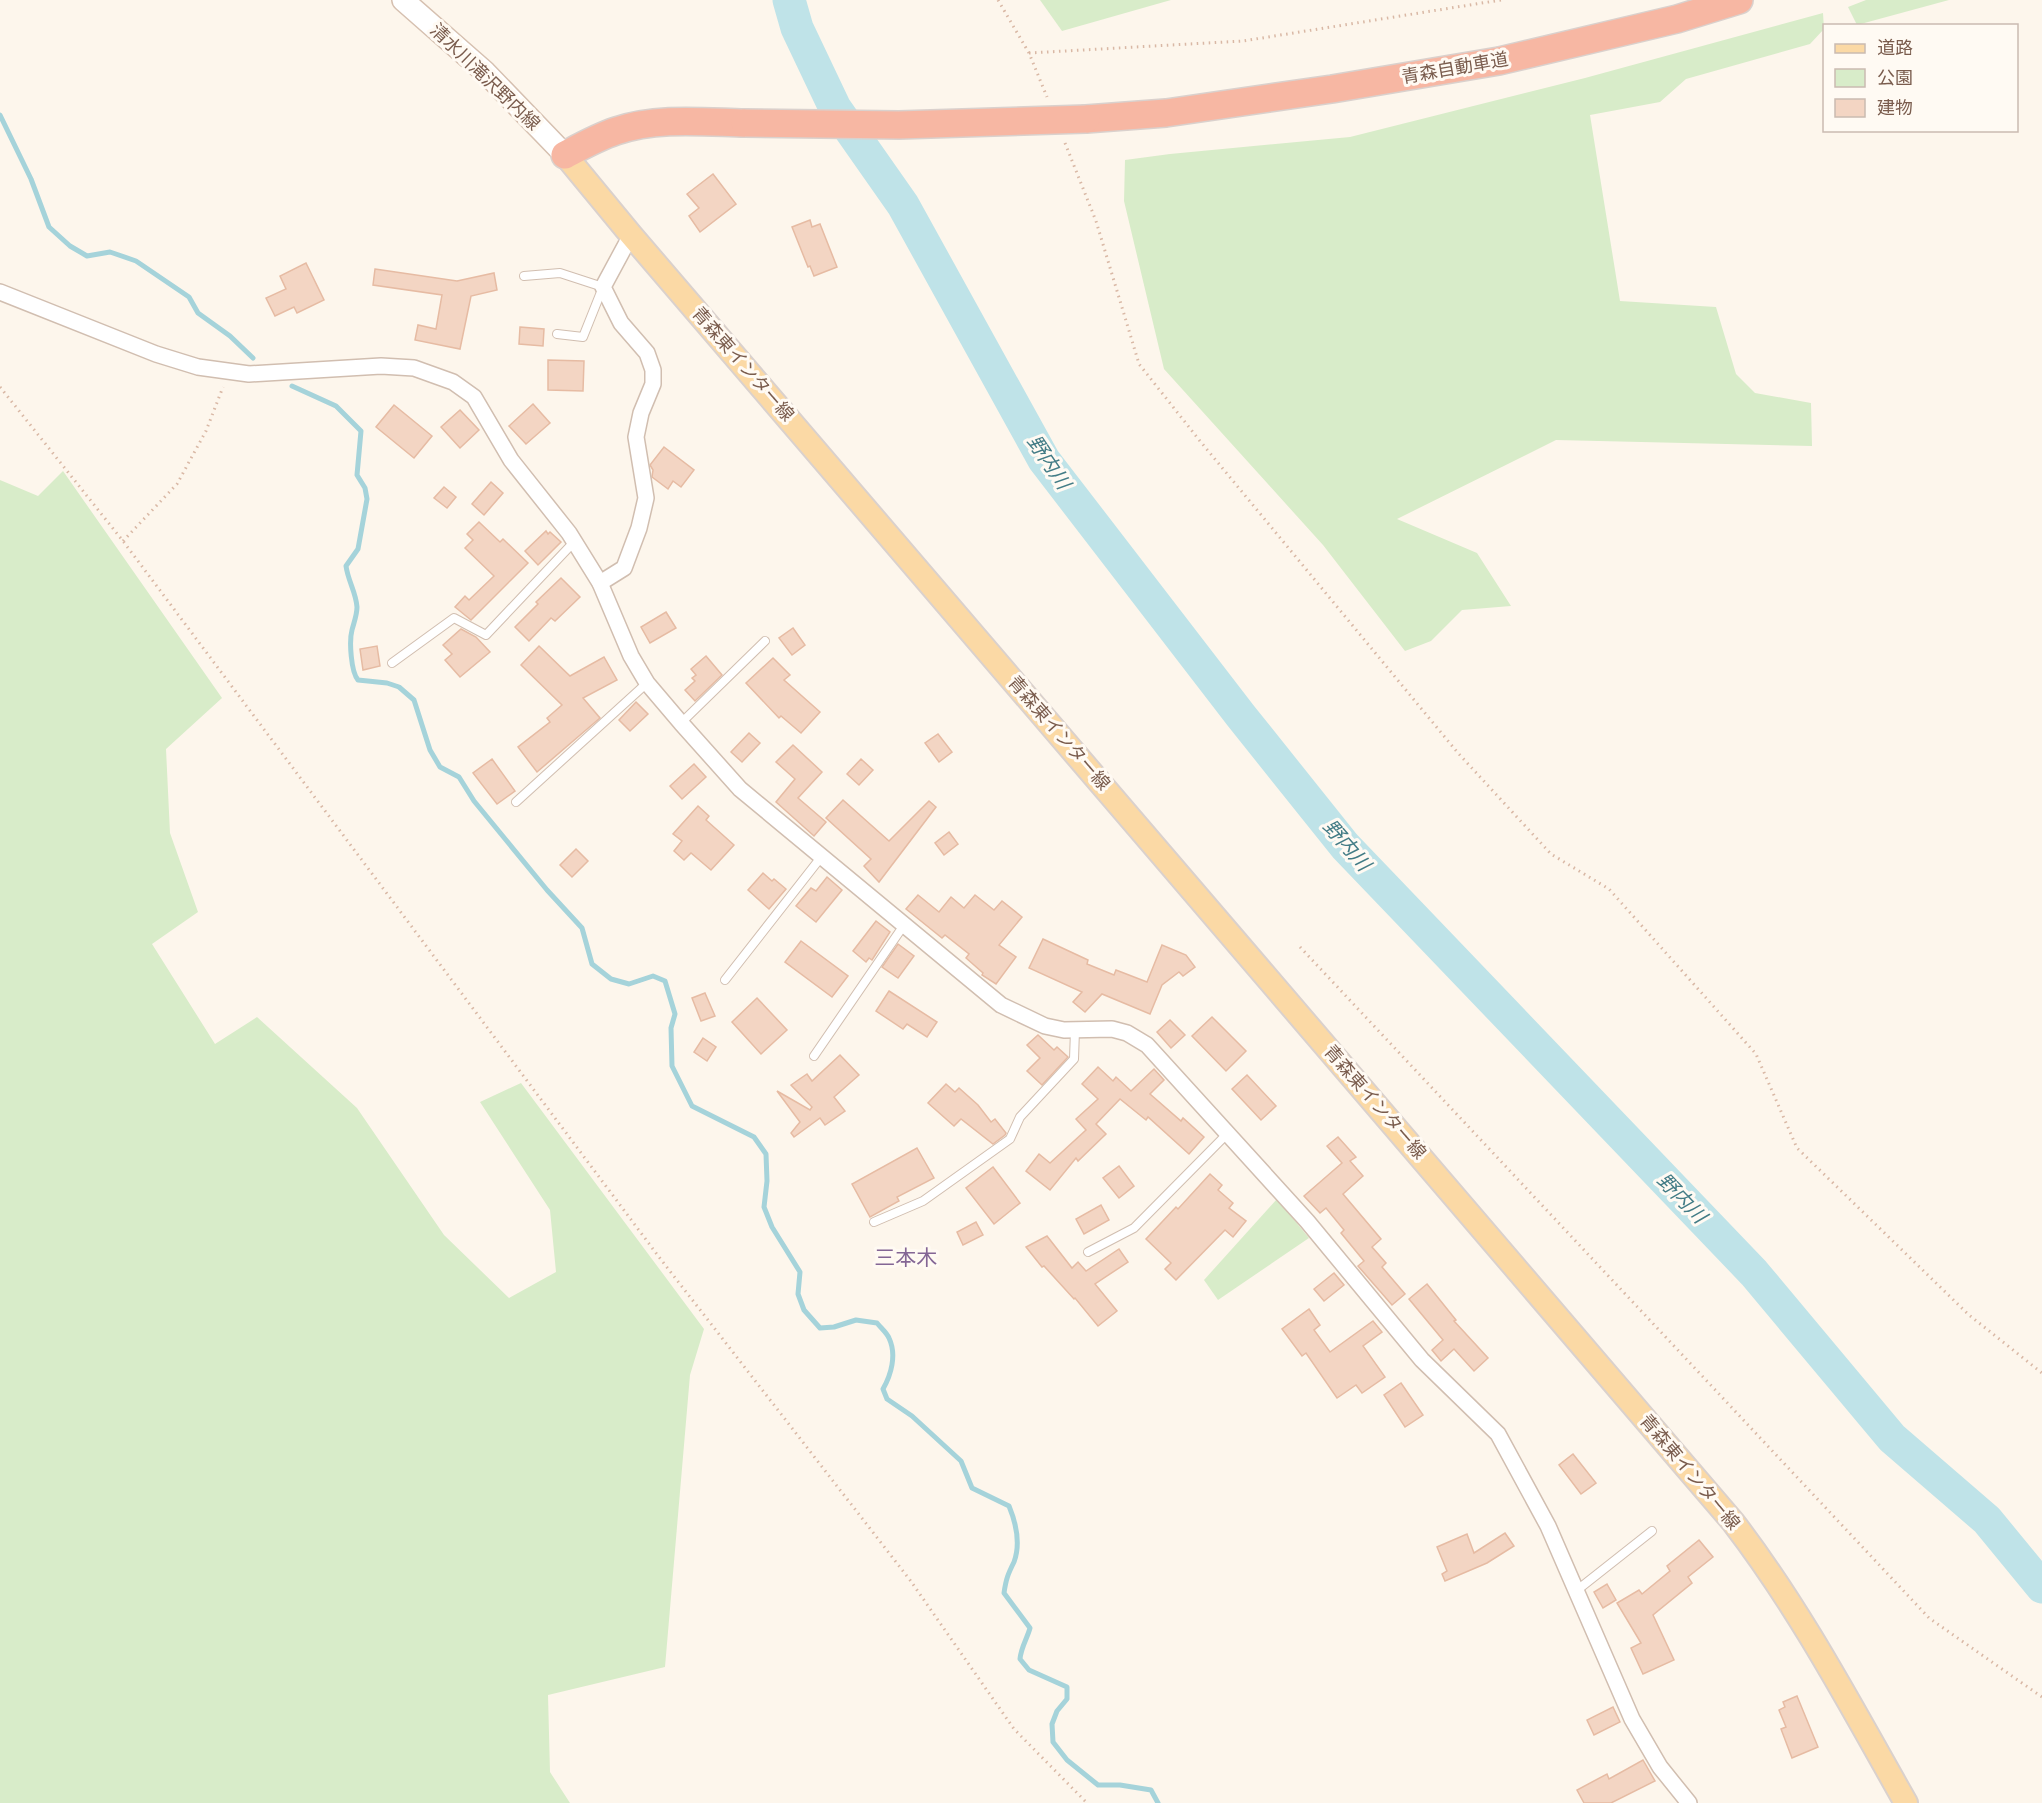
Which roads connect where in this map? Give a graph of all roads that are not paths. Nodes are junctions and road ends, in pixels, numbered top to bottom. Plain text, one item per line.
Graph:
1 (403, 0) edge
2 (1739, 0) edge
3 (566, 155) junction
4 (632, 235) junction
5 (524, 276) dead end
6 (603, 287) junction
7 (0, 292) edge
8 (557, 334) dead end
9 (574, 542) junction
10 (600, 583) junction
11 (765, 641) dead end
12 (392, 663) dead end
13 (647, 683) junction
14 (681, 723) junction
15 (516, 802) dead end
16 (822, 856) junction
17 (904, 925) junction
18 (725, 980) dead end
19 (1076, 1030) junction
20 (814, 1056) dead end
21 (1227, 1134) junction
22 (874, 1222) dead end
23 (1088, 1252) dead end
24 (1652, 1531) dead end
25 (1576, 1591) junction
26 (1689, 1803) edge
27 (1906, 1803) edge

1 - 3 main road, 清水川滝沢野内線
2 - 3 highway, 青森自動車道, bridge
3 - 4 main road, 青森東インター線
4 - 6 street
4 - 27 main road, 青森東インター線
5 - 6 lane
6 - 8 lane
6 - 10 street
7 - 9 street
9 - 10 street
9 - 12 lane
10 - 13 street
11 - 14 lane
13 - 14 street
13 - 15 lane
14 - 16 street
16 - 17 street
16 - 18 lane
17 - 19 street
17 - 20 lane
19 - 21 street
19 - 22 lane
21 - 23 lane
21 - 25 street
24 - 25 lane
25 - 26 street

